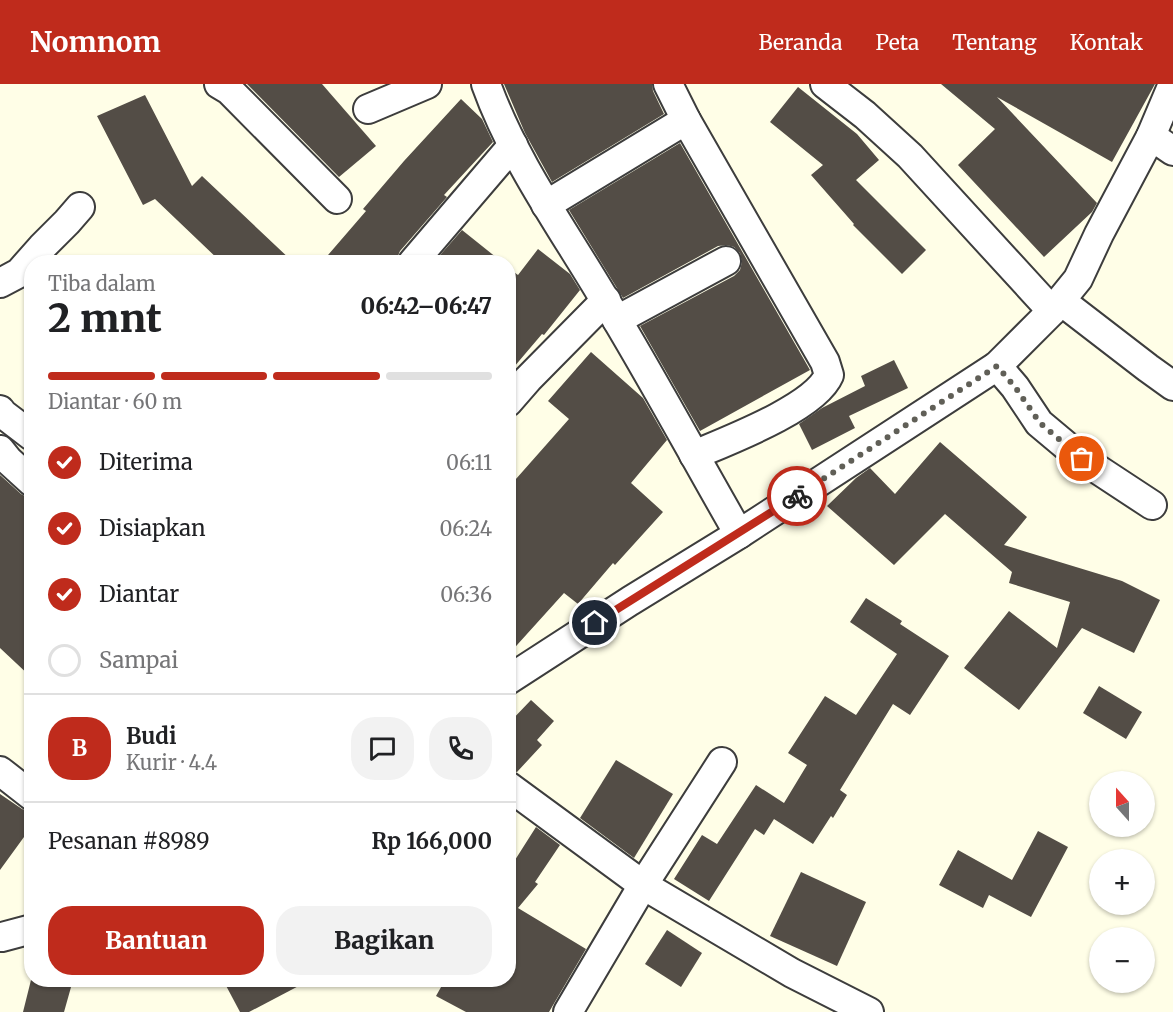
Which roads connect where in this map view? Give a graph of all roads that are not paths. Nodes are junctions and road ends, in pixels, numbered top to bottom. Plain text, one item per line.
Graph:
1 (219, 84) edge
2 (427, 84) edge
3 (486, 84) edge
4 (668, 84) edge
5 (825, 84) edge
6 (1173, 84) edge
7 (368, 109) dead end
8 (686, 120) junction
9 (1162, 143) edge
10 (513, 145) junction
11 (338, 199) dead end
12 (546, 205) junction
13 (80, 207) dead end
14 (35, 255) edge
15 (418, 255) edge
16 (726, 261) dead end
17 (24, 267) edge
18 (0, 283) edge
19 (1057, 306) junction
20 (611, 310) junction
21 (997, 366) junction
22 (1173, 386) edge
23 (516, 393) edge
24 (2, 417) edge
25 (24, 431) edge
26 (0, 450) edge
27 (694, 455) junction
28 (24, 475) edge
29 (1152, 505) dead end
30 (739, 534) junction
31 (516, 675) edge
32 (722, 762) dead end
33 (0, 771) edge
34 (24, 790) edge
35 (516, 799) edge
36 (643, 885) junction
37 (24, 931) edge
38 (3, 937) dead end
39 (568, 1012) edge
40 (869, 1012) edge

1 - 11 street
2 - 7 street
3 - 10 street
4 - 8 street
5 - 19 street
6 - 9 street
8 - 12 street
8 - 27 street
9 - 19 street
10 - 12 street
10 - 15 street
12 - 20 street
13 - 14 street
16 - 20 street
17 - 18 street
19 - 21 street
19 - 22 street
20 - 23 street
20 - 27 street
21 - 29 street
21 - 30 street
24 - 25 street
26 - 28 street
27 - 30 street
30 - 31 street
32 - 36 street
33 - 34 street
35 - 36 street
36 - 39 street
36 - 40 street
37 - 38 street

